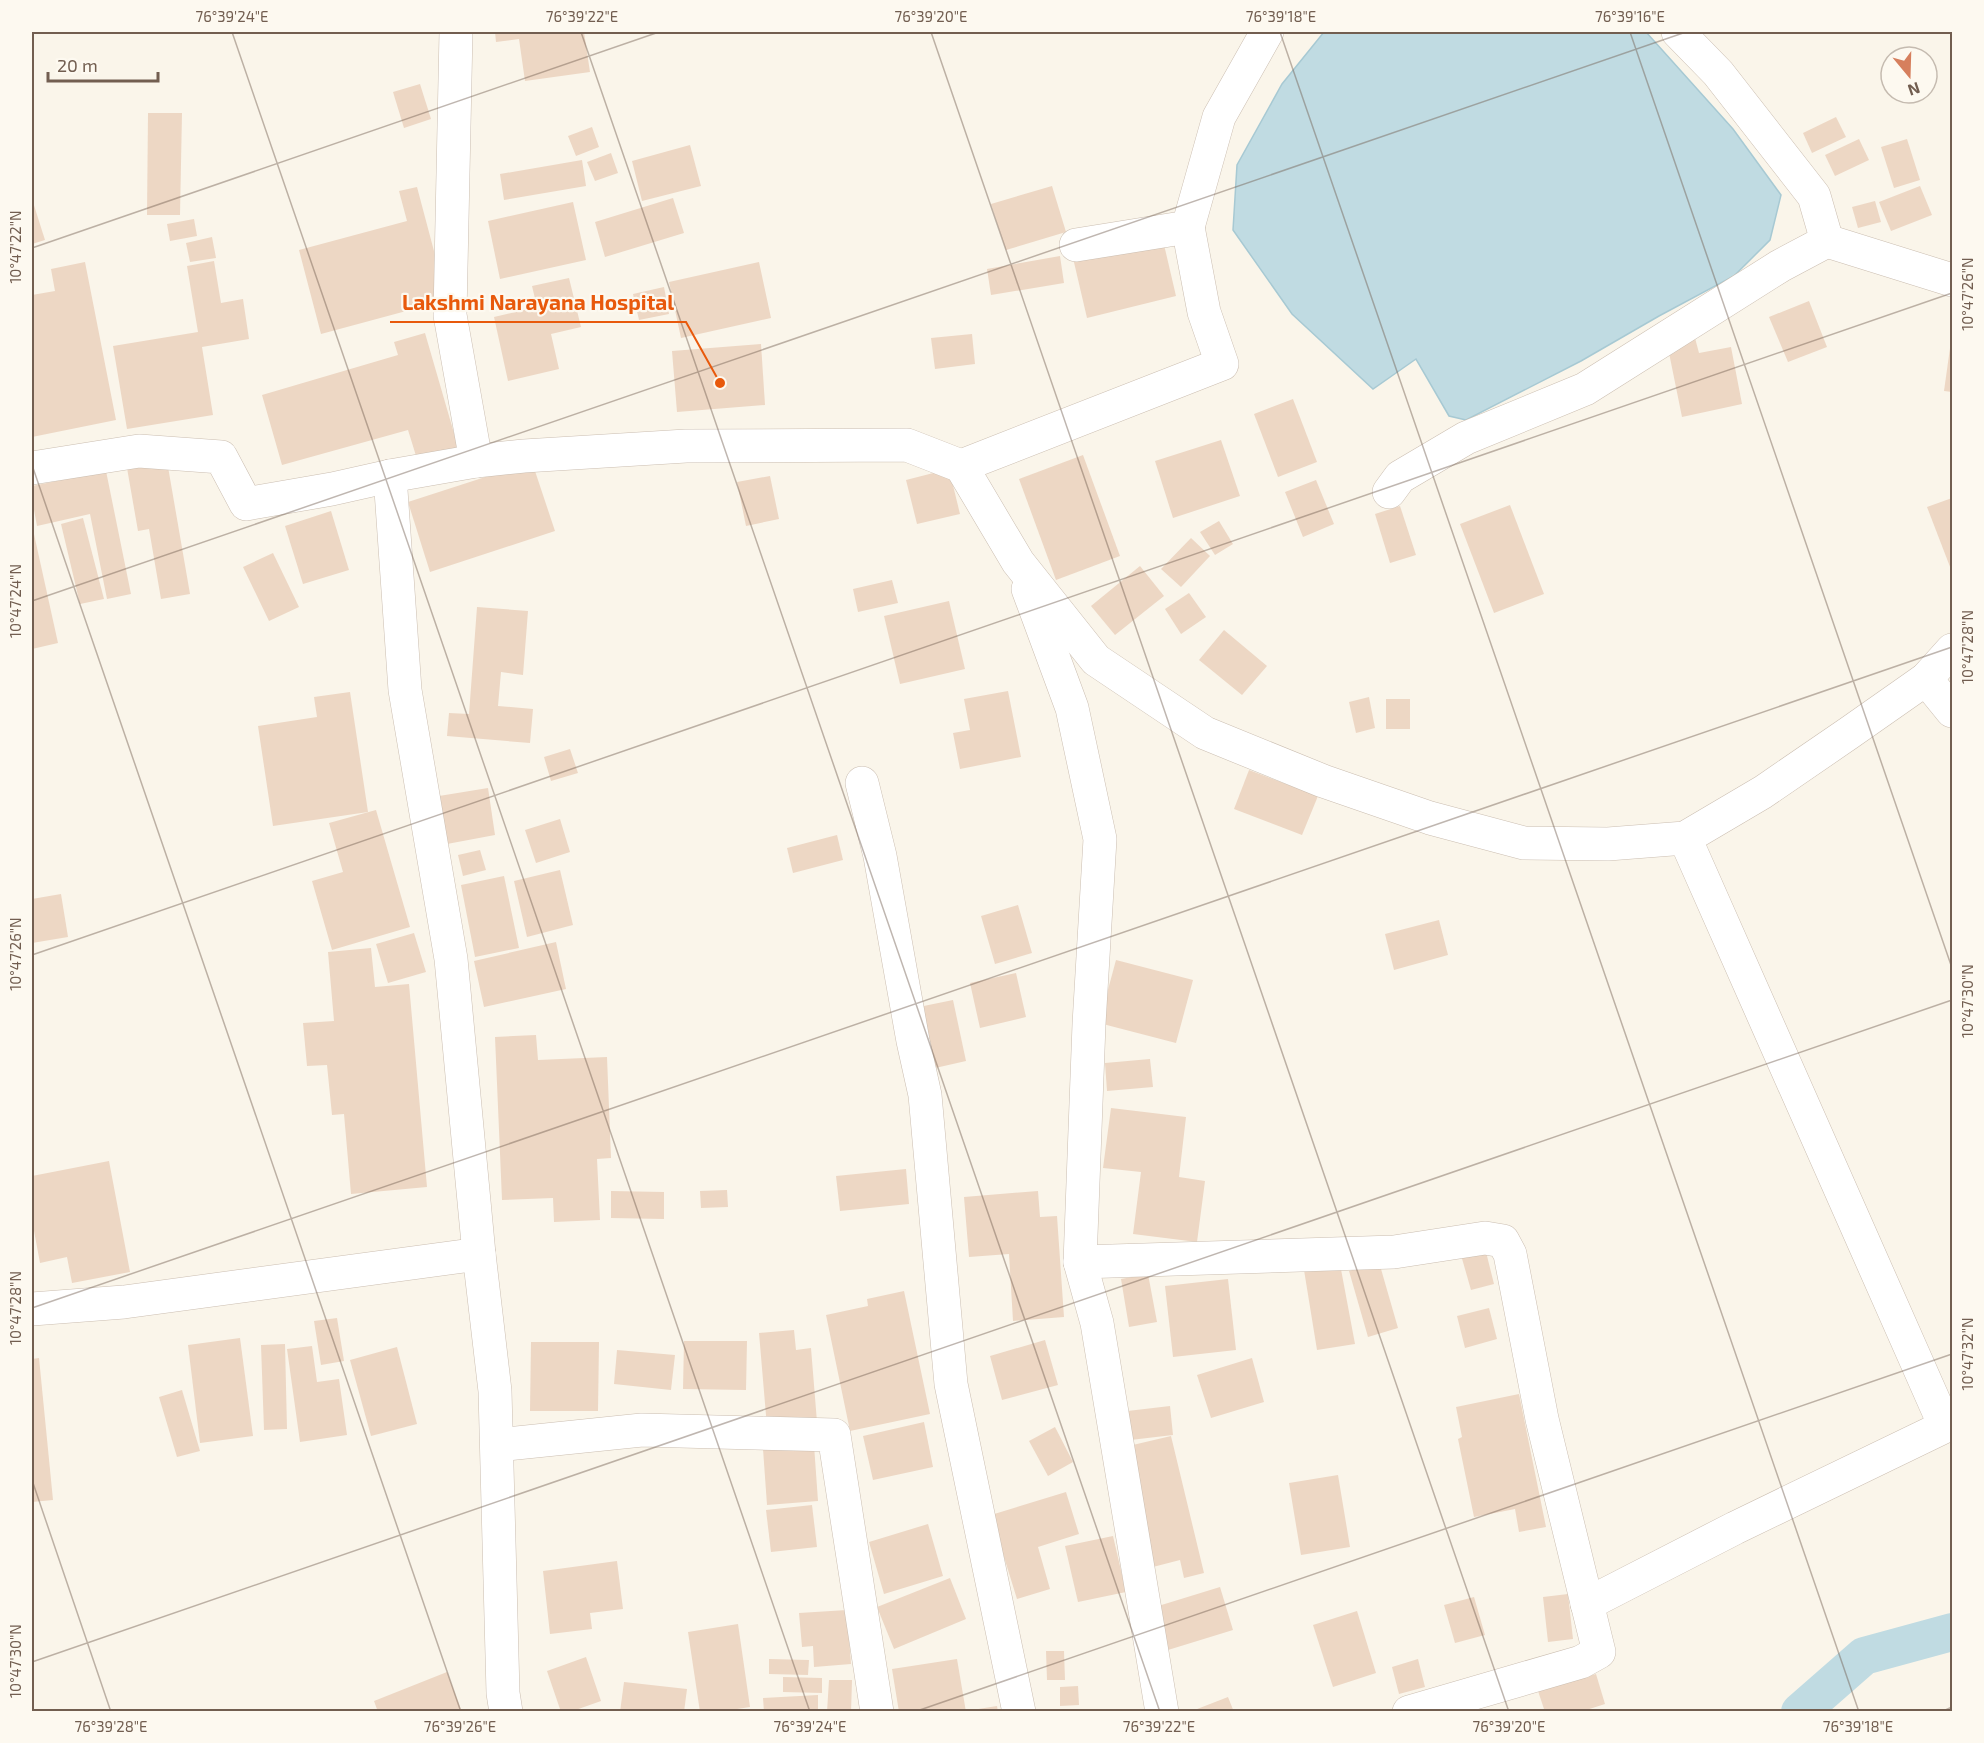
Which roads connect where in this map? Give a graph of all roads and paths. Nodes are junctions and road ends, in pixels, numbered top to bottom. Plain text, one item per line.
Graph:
1 (456, 32) edge
2 (1267, 32) edge
3 (1678, 32) edge
4 (1188, 227) junction
5 (1827, 241) junction
6 (1076, 245) dead end
7 (1953, 280) edge
8 (476, 461) junction
9 (961, 466) junction
10 (32, 468) edge
11 (390, 476) junction
12 (1389, 492) dead end
13 (1018, 562) junction
14 (1953, 650) edge
15 (1926, 679) junction
16 (1953, 711) edge
17 (862, 783) dead end
18 (1685, 838) junction
19 (479, 1254) junction
20 (1080, 1262) junction
21 (32, 1309) edge
22 (1949, 1424) edge
23 (497, 1445) junction
24 (1587, 1604) junction
25 (507, 1712) edge
26 (877, 1712) edge
27 (1018, 1712) edge
28 (1162, 1712) edge
29 (1409, 1712) edge

1 - 8 street
2 - 4 street
3 - 5 street
4 - 6 street
4 - 9 street
5 - 7 street
5 - 12 street
8 - 9 street
8 - 11 street
9 - 13 street
10 - 11 street
11 - 19 street
13 - 18 street
13 - 20 street
14 - 15 street
15 - 16 street
15 - 18 street
17 - 27 street
18 - 22 street
19 - 21 street
19 - 23 street
20 - 24 street
20 - 28 street
22 - 24 street
23 - 25 street
23 - 26 street
24 - 29 street

